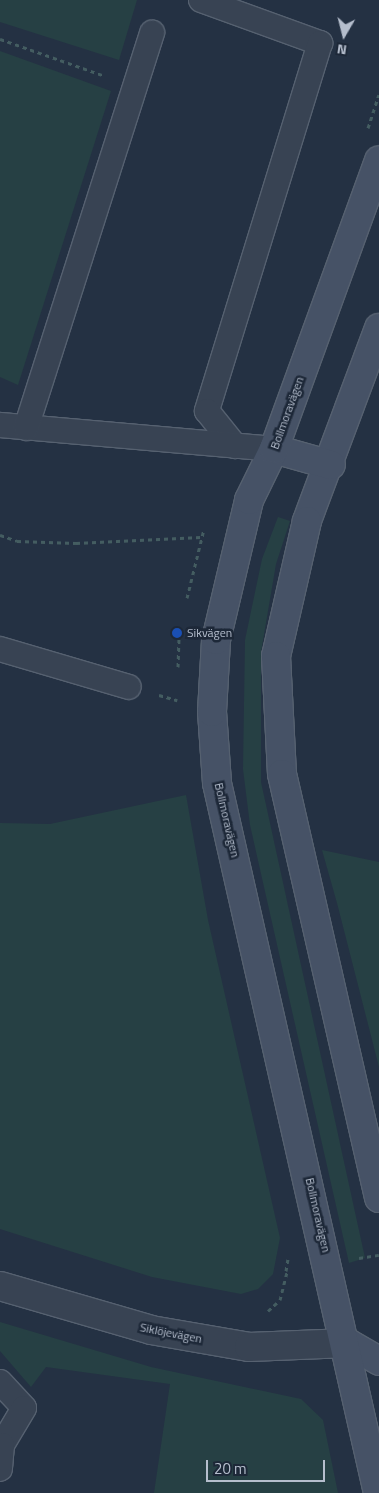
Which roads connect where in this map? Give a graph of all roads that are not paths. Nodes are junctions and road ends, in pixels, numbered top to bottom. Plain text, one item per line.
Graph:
1 (201, 0) edge
2 (152, 32) dead end
3 (379, 160) edge
4 (379, 328) edge
5 (0, 425) edge
6 (26, 428) junction
7 (234, 446) junction
8 (274, 449) junction
9 (331, 465) junction
10 (0, 649) edge
11 (129, 687) road end
12 (379, 1198) edge
13 (0, 1286) edge
14 (348, 1343) junction
15 (379, 1361) edge
16 (0, 1382) edge
17 (0, 1468) edge
18 (378, 1493) edge

1 - 7 lane
2 - 6 lane
3 - 8 street, Bollmoravägen
4 - 9 street
5 - 6 lane
6 - 7 lane
7 - 8 lane
8 - 9 street
8 - 14 street, Bollmoravägen
9 - 12 street
10 - 11 lane
13 - 14 street, Siklöjevägen
14 - 15 street
14 - 18 street, Bollmoravägen
16 - 17 lane

